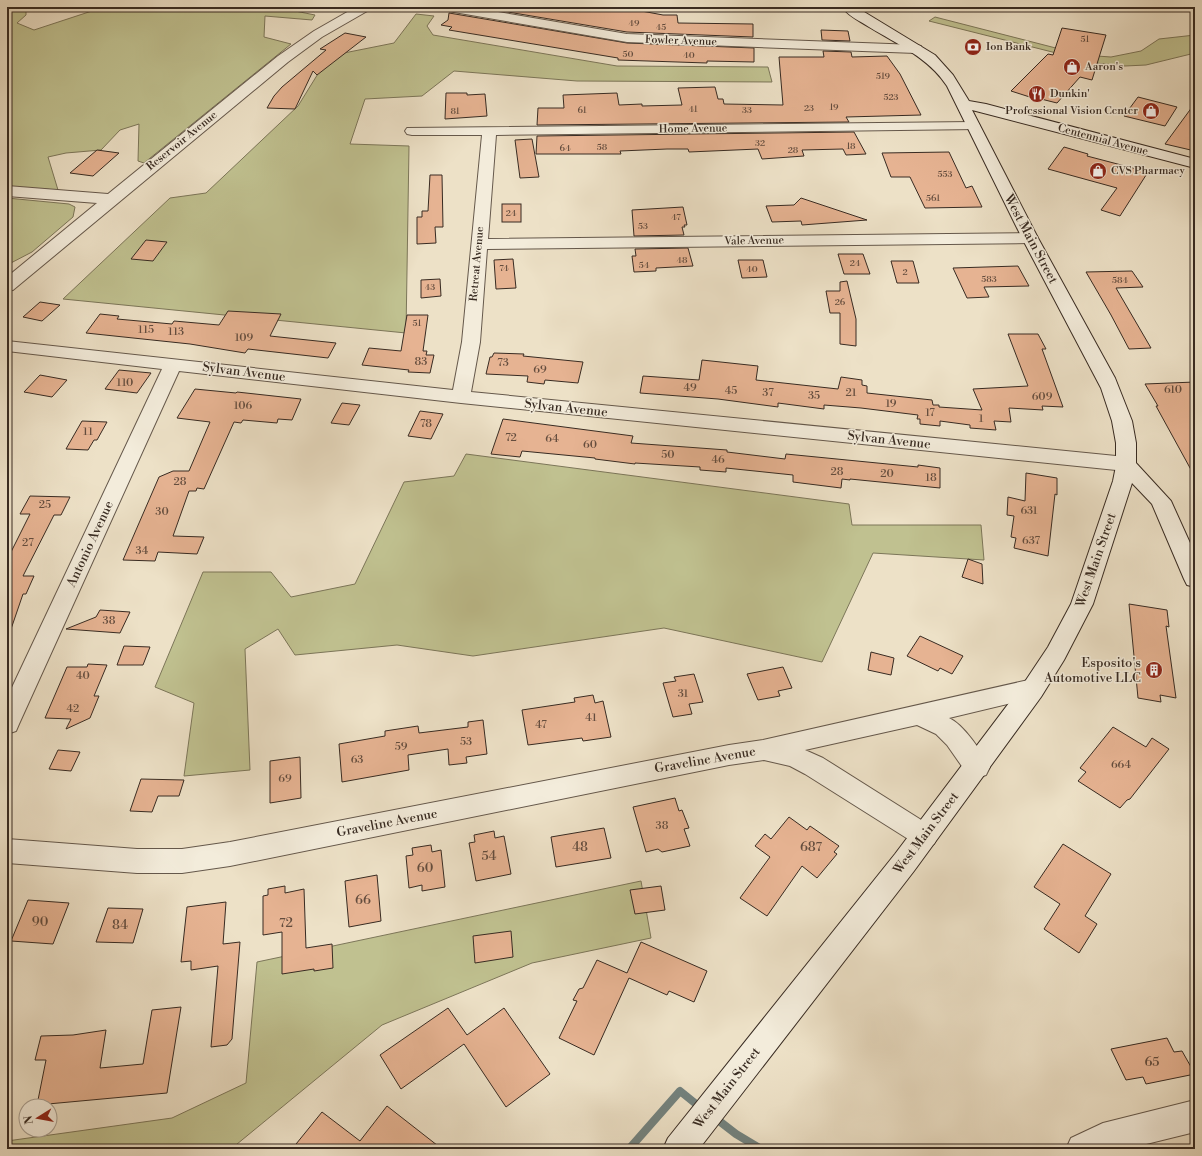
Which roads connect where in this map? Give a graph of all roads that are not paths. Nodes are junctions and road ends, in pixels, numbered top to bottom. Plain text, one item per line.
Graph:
1 (365, 7) edge
2 (448, 7) edge
3 (848, 7) edge
4 (916, 49) junction
5 (964, 105) junction
6 (973, 126) junction
7 (412, 131) dead end
8 (489, 131) junction
9 (1195, 164) edge
10 (7, 192) edge
11 (110, 199) junction
12 (1030, 238) junction
13 (479, 244) junction
14 (7, 286) edge
15 (7, 346) edge
16 (173, 364) junction
17 (461, 397) junction
18 (1126, 464) junction
19 (1195, 579) edge
20 (1033, 689) junction
21 (919, 715) junction
22 (7, 724) edge
23 (764, 750) junction
24 (977, 767) junction
25 (925, 836) junction
26 (7, 851) edge
27 (1195, 1116) edge
28 (687, 1138) edge
29 (1082, 1149) edge

1 - 11 street, Reservoir Avenue
2 - 4 street, Fowler Avenue
3 - 4 street, West Main Street
4 - 5 street, West Main Street
5 - 6 street, West Main Street
5 - 9 street, Centennial Avenue
6 - 8 street, Home Avenue
6 - 12 street, West Main Street
7 - 8 street, Home Avenue
8 - 13 street, Retreat Avenue
10 - 11 street
11 - 14 street, Reservoir Avenue
12 - 13 street, Vale Avenue
12 - 18 street, West Main Street
13 - 17 street, Retreat Avenue
15 - 16 street, Sylvan Avenue
16 - 17 street, Sylvan Avenue
16 - 22 street, Antonio Avenue
17 - 18 street, Sylvan Avenue
18 - 19 street
18 - 20 street, West Main Street
20 - 21 street, Graveline Avenue
20 - 24 street, West Main Street
21 - 23 street, Graveline Avenue
21 - 24 street
23 - 25 street, Graveline Avenue
23 - 26 street, Graveline Avenue
24 - 25 street, West Main Street
25 - 28 street, West Main Street
27 - 29 street

